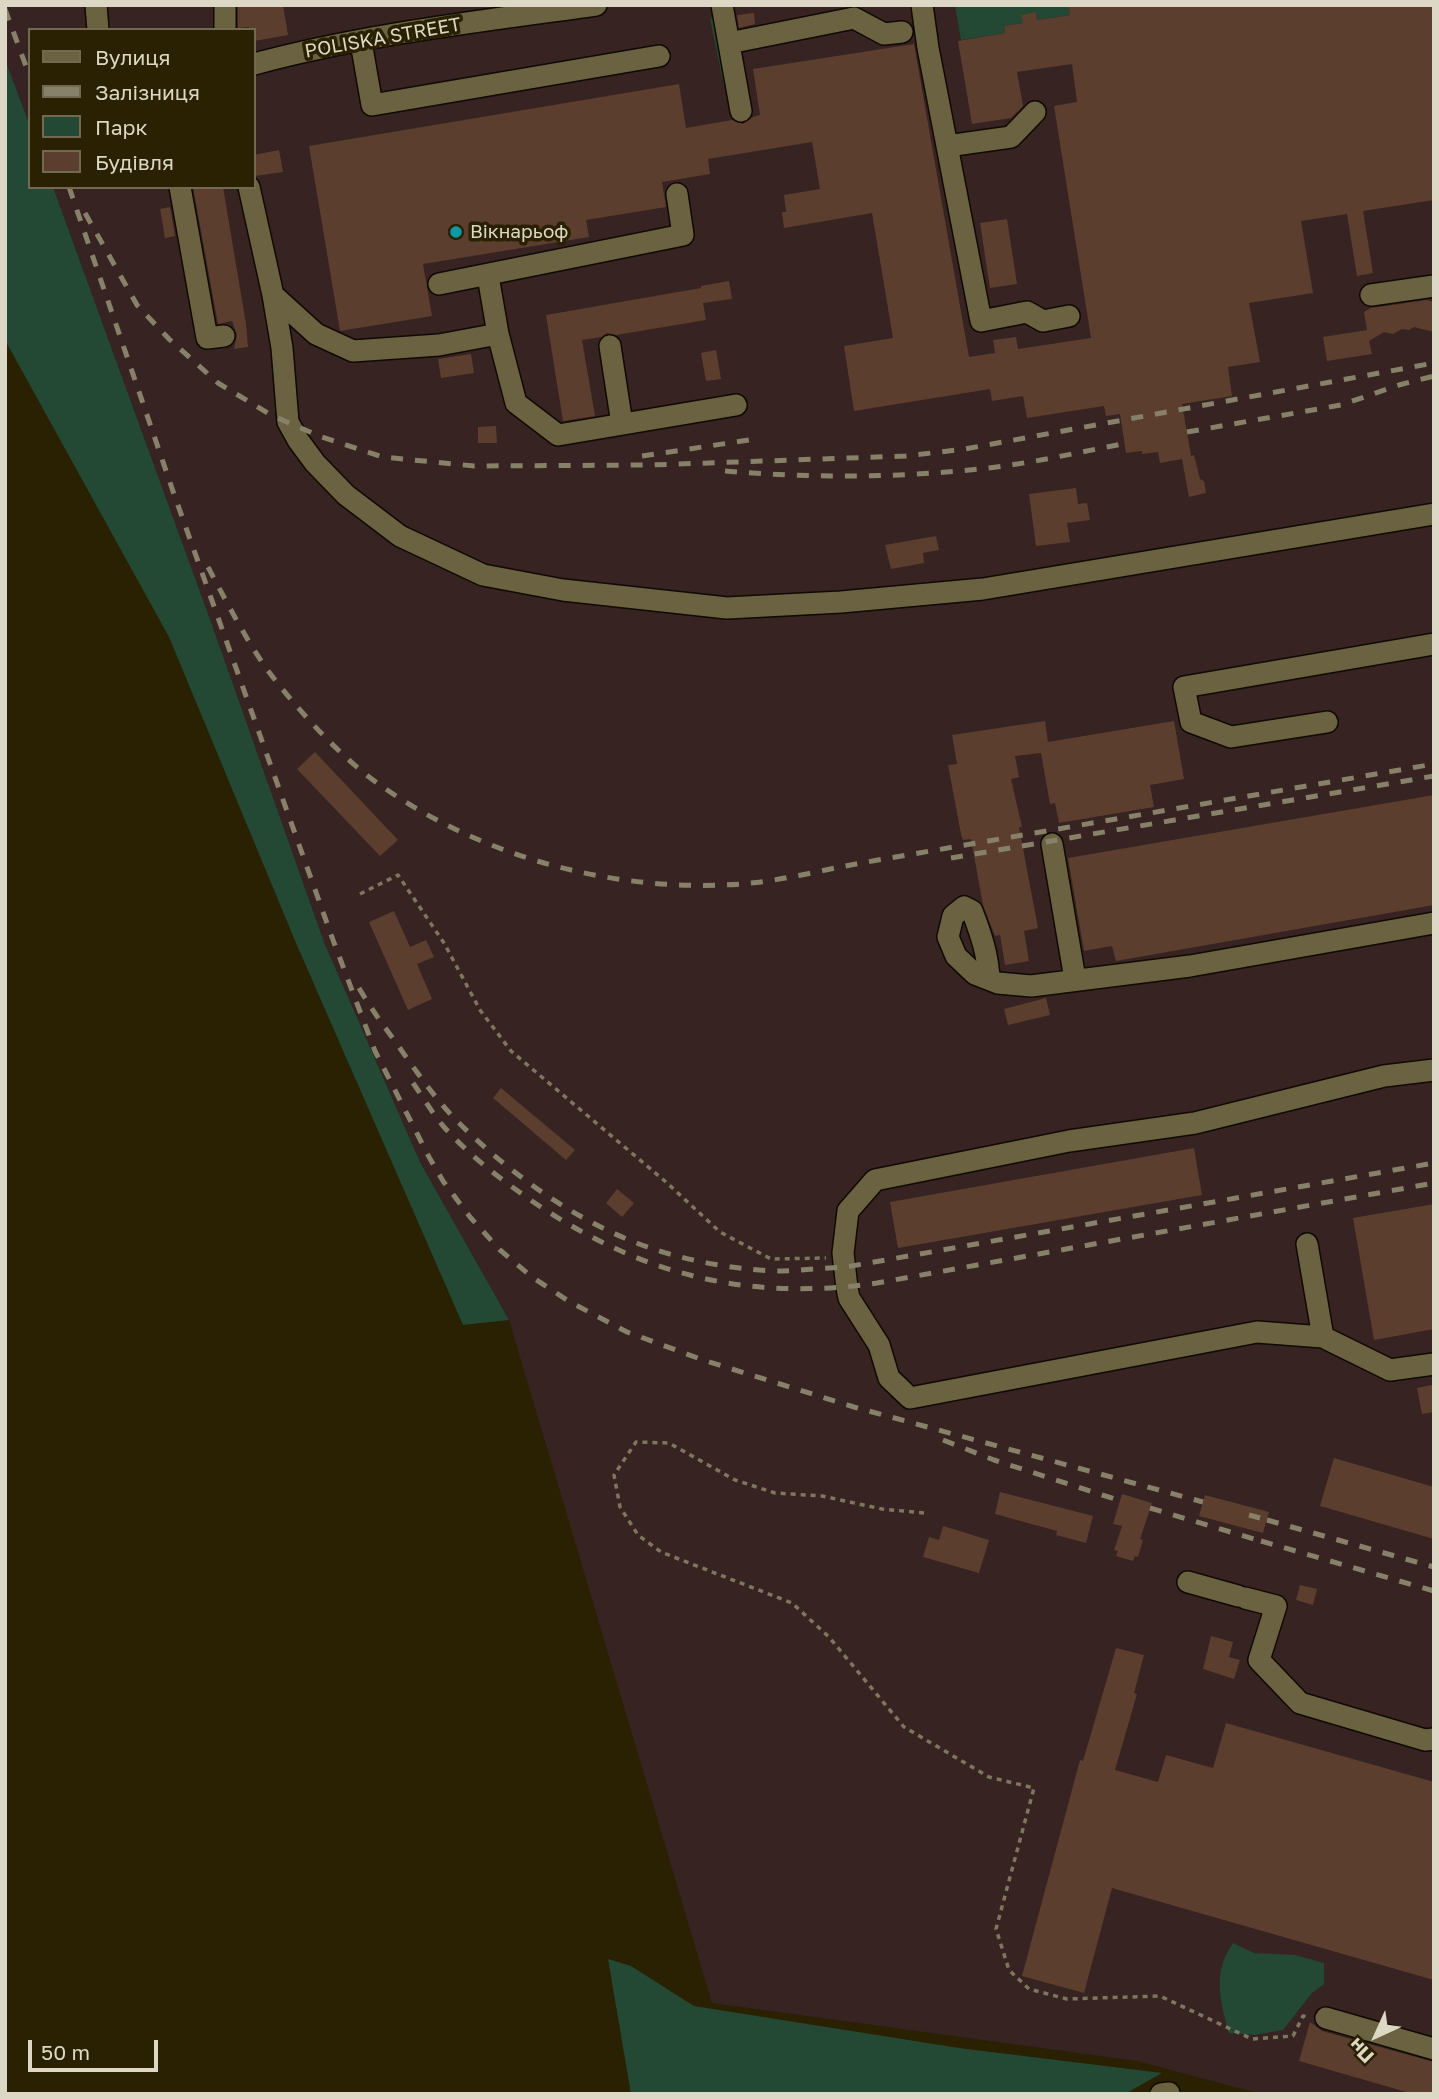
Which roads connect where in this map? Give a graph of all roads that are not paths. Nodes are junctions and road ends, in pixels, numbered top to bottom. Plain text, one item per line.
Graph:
1 (96, 5) edge
2 (225, 5) edge
3 (596, 5) edge
4 (722, 5) edge
5 (922, 5) edge
6 (99, 28) edge
7 (225, 28) edge
8 (902, 32) dead end
9 (361, 41) junction
10 (729, 43) junction
11 (659, 55) dead end
12 (256, 63) edge
13 (741, 111) dead end
14 (1035, 112) dead end
15 (947, 146) junction
16 (180, 189) edge
17 (250, 189) edge
18 (677, 194) dead end
19 (488, 276) junction
20 (439, 284) dead end
21 (1434, 286) edge
22 (273, 295) junction
23 (1371, 295) dead end
24 (1069, 316) dead end
25 (498, 334) junction
26 (224, 336) dead end
27 (610, 346) dead end
28 (736, 405) dead end
29 (622, 424) junction
30 (1434, 514) edge
31 (1434, 645) edge
32 (1327, 722) dead end
33 (1052, 844) dead end
34 (1434, 923) edge
35 (989, 979) dead end
36 (1075, 979) junction
37 (1434, 1070) edge
38 (1307, 1244) dead end
39 (1323, 1337) junction
40 (1434, 1364) edge
41 (1188, 1582) dead end
42 (1434, 1739) edge
43 (1326, 2018) road end
44 (1434, 2049) edge
45 (1161, 2094) edge
46 (1169, 2094) edge

1 - 6 street
2 - 7 street
3 - 9 street, POLISKA STREET
4 - 10 street
5 - 15 street
8 - 10 street
9 - 11 street
9 - 12 street, POLISKA STREET
10 - 13 street
14 - 15 street
15 - 24 street
16 - 26 street
17 - 22 street
18 - 19 street
19 - 20 street
19 - 25 street
21 - 23 street
22 - 25 street
22 - 30 street
25 - 29 street
27 - 29 street
28 - 29 street
31 - 32 street
33 - 36 street
34 - 36 street
35 - 36 street
37 - 39 street
38 - 39 street
39 - 40 street
41 - 42 street
43 - 44 street
45 - 46 street

